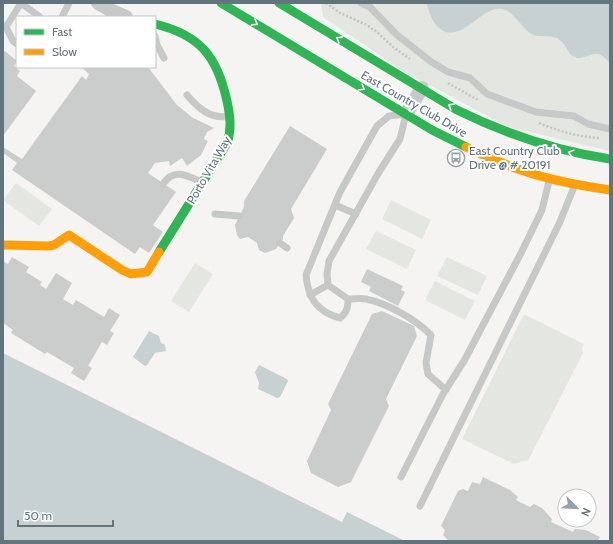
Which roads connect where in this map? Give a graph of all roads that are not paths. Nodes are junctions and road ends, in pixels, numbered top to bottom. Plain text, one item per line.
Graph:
1 (21, 3) edge
2 (69, 3) edge
3 (98, 3) edge
4 (221, 3) edge
5 (279, 3) edge
6 (361, 3) edge
7 (39, 16) edge
8 (62, 16) edge
9 (123, 16) edge
10 (156, 24) edge
11 (156, 39) edge
12 (16, 44) edge
13 (164, 58) dead end
14 (422, 88) junction
15 (187, 95) dead end
16 (406, 114) junction
17 (230, 116) junction
18 (610, 129) edge
19 (610, 158) edge
20 (549, 180) junction
21 (203, 182) junction
22 (163, 184) dead end
23 (575, 186) junction
24 (610, 190) edge
25 (335, 205) junction
26 (215, 214) dead end
27 (356, 214) junction
28 (239, 216) dead end
29 (280, 243) dead end
30 (3, 245) edge
31 (287, 248) dead end
32 (328, 286) junction
33 (310, 295) junction
34 (348, 299) junction
35 (446, 390) junction
36 (401, 476) dead end
37 (420, 506) dead end

1 - 7 lane
1 - 12 lane
2 - 8 lane
3 - 9 street
4 -> 16 street, East Country Club Drive
14 -> 5 street, East Country Club Drive
6 - 18 lane
10 - 17 street, Porto Vita Way
11 - 13 lane
14 - 16 street
19 -> 14 street, East Country Club Drive
15 - 17 lane
16 - 20 street, East Country Club Drive
16 - 25 lane
16 - 27 lane
17 - 21 street, Porto Vita Way
20 - 23 street, East Country Club Drive
20 - 35 lane
21 - 22 lane
21 - 30 street, Porto Vita Way
23 - 24 street, East Country Club Drive
23 - 37 lane
25 - 27 lane
25 - 33 lane
26 - 28 lane
27 - 32 lane
29 - 31 lane
32 - 33 lane
32 - 34 lane
33 - 34 lane
34 - 35 lane
35 - 36 lane

